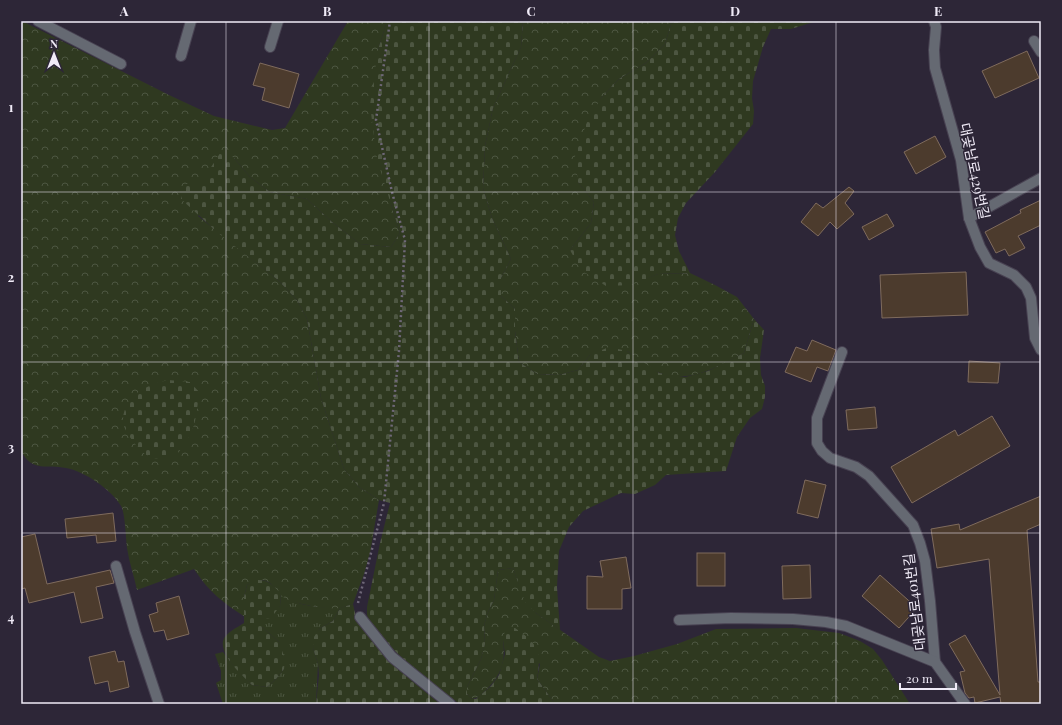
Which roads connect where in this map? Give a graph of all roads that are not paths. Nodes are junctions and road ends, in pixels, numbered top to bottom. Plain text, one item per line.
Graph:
1 (38, 21) edge
2 (192, 21) edge
3 (278, 21) edge
4 (934, 21) edge
5 (1034, 41) dead end
6 (270, 47) dead end
7 (1041, 52) edge
8 (181, 56) dead end
9 (121, 64) dead end
10 (1041, 178) edge
11 (969, 218) junction
12 (1041, 350) edge
13 (842, 352) dead end
14 (116, 566) dead end
15 (360, 617) road end
16 (679, 620) dead end
17 (935, 662) junction
18 (158, 704) edge
19 (450, 704) edge
20 (965, 704) edge

1 - 9 lane
2 - 8 lane
3 - 6 lane
4 - 11 lane, 대곶남로429번길
5 - 7 lane
10 - 11 lane
11 - 12 lane, 대곶남로429번길
13 - 17 lane, 대곶남로401번길
14 - 18 lane
15 - 19 lane
16 - 17 lane, 대곶남로401번길
17 - 20 lane, 대곶남로401번길

